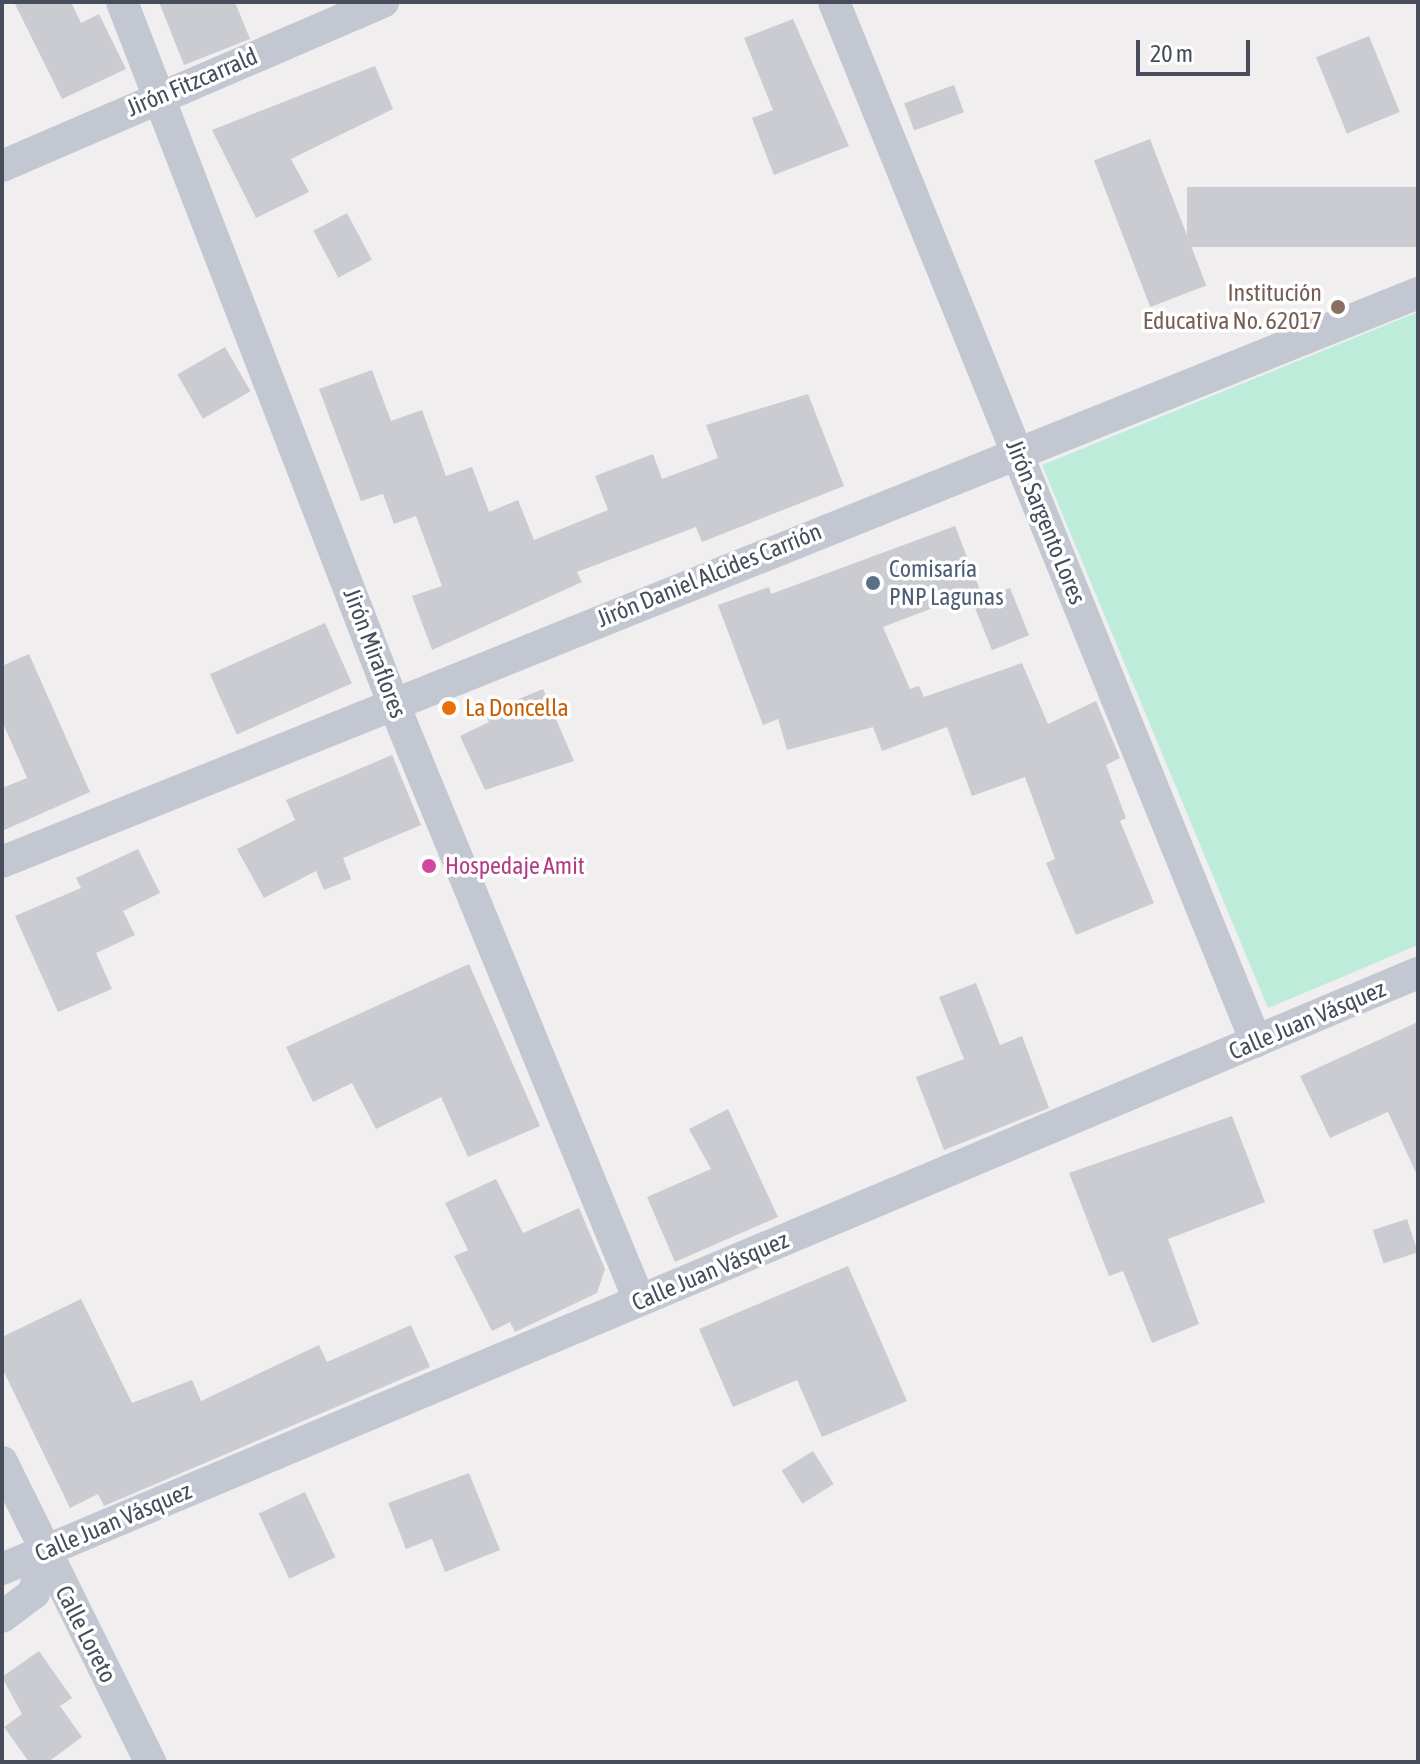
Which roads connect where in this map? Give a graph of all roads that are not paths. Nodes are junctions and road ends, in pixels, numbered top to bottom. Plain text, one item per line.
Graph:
1 (122, 2) edge
2 (383, 2) edge
3 (834, 2) edge
4 (161, 94) junction
5 (2, 166) edge
6 (1418, 293) edge
7 (1018, 453) junction
8 (392, 700) junction
9 (2, 862) edge
10 (1418, 973) edge
11 (1256, 1042) junction
12 (639, 1300) junction
13 (2, 1462) edge
14 (44, 1550) junction
15 (2, 1569) edge
16 (2, 1617) edge
17 (150, 1762) edge

1 - 4 street, Jirón Miraflores
2 - 4 street, Jirón Fitzcarrald
3 - 7 street, Jirón Sargento Lores
4 - 5 street, Jirón Fitzcarrald
4 - 8 street, Jirón Miraflores
6 - 7 street, Jirón Daniel Alcides Carrión
7 - 8 street, Jirón Daniel Alcides Carrión
7 - 11 street, Jirón Sargento Lores
8 - 9 street, Jirón Daniel Alcides Carrión
8 - 12 street, Jirón Miraflores
10 - 11 street, Calle Juan Vásquez
11 - 12 street, Calle Juan Vásquez
12 - 14 street, Calle Juan Vásquez
13 - 14 street, Calle Loreto
14 - 15 street, Calle Juan Vásquez
14 - 16 street
14 - 17 street, Calle Loreto

